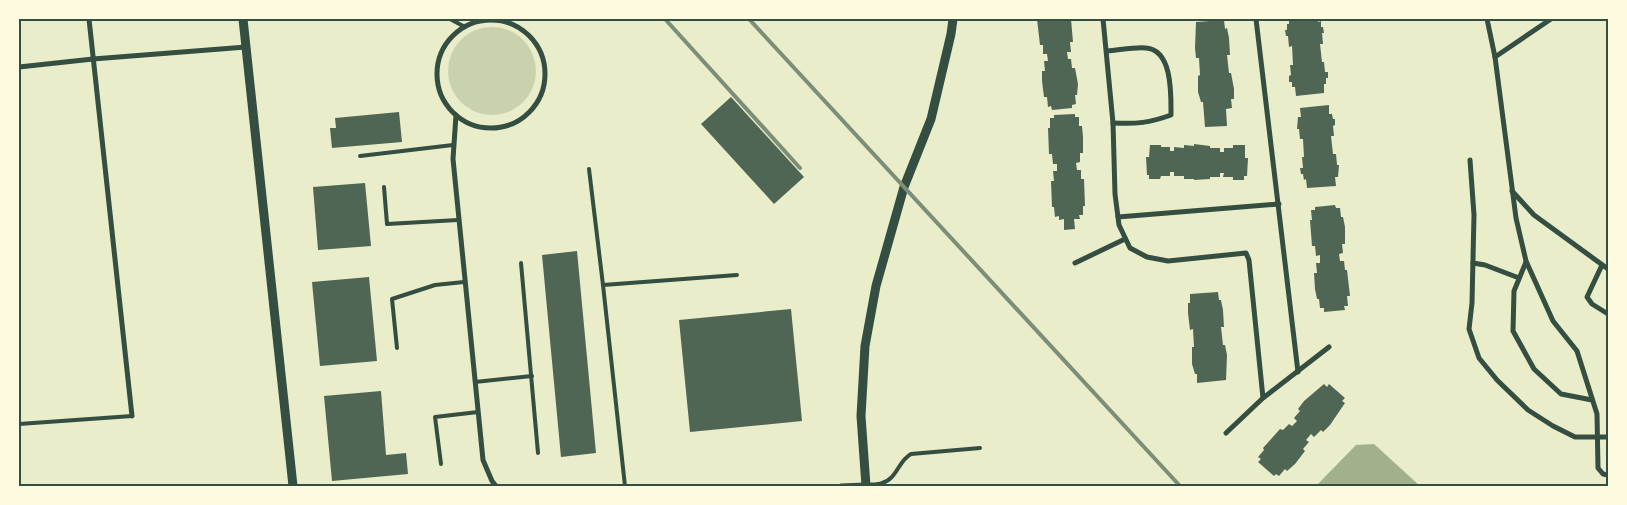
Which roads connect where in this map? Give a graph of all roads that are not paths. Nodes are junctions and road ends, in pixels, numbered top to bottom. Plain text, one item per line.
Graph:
1 (89, 19) edge
2 (243, 19) edge
3 (450, 19) edge
4 (953, 19) edge
5 (1104, 19) edge
6 (1256, 19) edge
7 (1487, 19) edge
8 (1551, 19) edge
9 (465, 27) junction
10 (246, 47) junction
11 (1107, 51) junction
12 (1496, 57) junction
13 (93, 59) junction
14 (19, 67) edge
15 (456, 115) junction
16 (1114, 123) junction
17 (454, 145) junction
18 (360, 156) dead end
19 (1470, 160) dead end
20 (589, 169) dead end
21 (384, 187) dead end
22 (1512, 191) junction
23 (1279, 204) junction
24 (1118, 216) junction
25 (458, 220) junction
26 (1125, 239) junction
27 (1526, 261) junction
28 (521, 263) dead end
29 (1075, 263) dead end
30 (1473, 264) junction
31 (1602, 265) junction
32 (1608, 269) edge
33 (737, 274) dead end
34 (1519, 278) junction
35 (464, 282) junction
36 (603, 285) junction
37 (1608, 314) edge
38 (1328, 347) dead end
39 (397, 348) dead end
40 (1298, 372) junction
41 (532, 376) junction
42 (475, 382) junction
43 (1263, 398) junction
44 (1592, 400) junction
45 (478, 412) junction
46 (132, 416) joint
47 (19, 424) edge
48 (1226, 432) dead end
49 (1608, 436) edge
50 (1598, 438) junction
51 (980, 448) dead end
52 (538, 453) dead end
53 (441, 464) dead end
54 (1608, 476) edge
55 (293, 486) edge
56 (496, 486) edge
57 (625, 486) edge
58 (842, 486) edge
59 (866, 486) edge

1 - 13 street
2 - 10 street
3 - 9 lane
4 - 59 street
5 - 11 street
6 - 23 street
7 - 12 street
8 - 12 street
9 - 15 street
9 - 15 street
10 - 13 street
10 - 55 street
11 - 16 street
11 - 16 street
12 - 22 street
13 - 14 street
13 - 46 street
15 - 17 street
16 - 24 street
17 - 18 lane
17 - 25 street
19 - 30 street
20 - 36 lane
21 - 25 lane
22 - 27 street
22 - 31 street
23 - 24 street
23 - 40 street
24 - 26 street
25 - 35 street
26 - 29 street
26 - 43 street
27 - 34 street
27 - 44 street
28 - 41 lane
30 - 34 street
30 - 50 street
31 - 32 street
31 - 37 street
33 - 36 lane
34 - 44 street
35 - 39 lane
35 - 42 street
36 - 57 lane
38 - 40 street
40 - 43 street
41 - 42 lane
41 - 52 lane
42 - 45 street
43 - 48 street
44 - 50 street
45 - 53 lane
45 - 56 street
46 - 47 lane
49 - 50 street
50 - 54 street
51 - 59 lane
58 - 59 street

